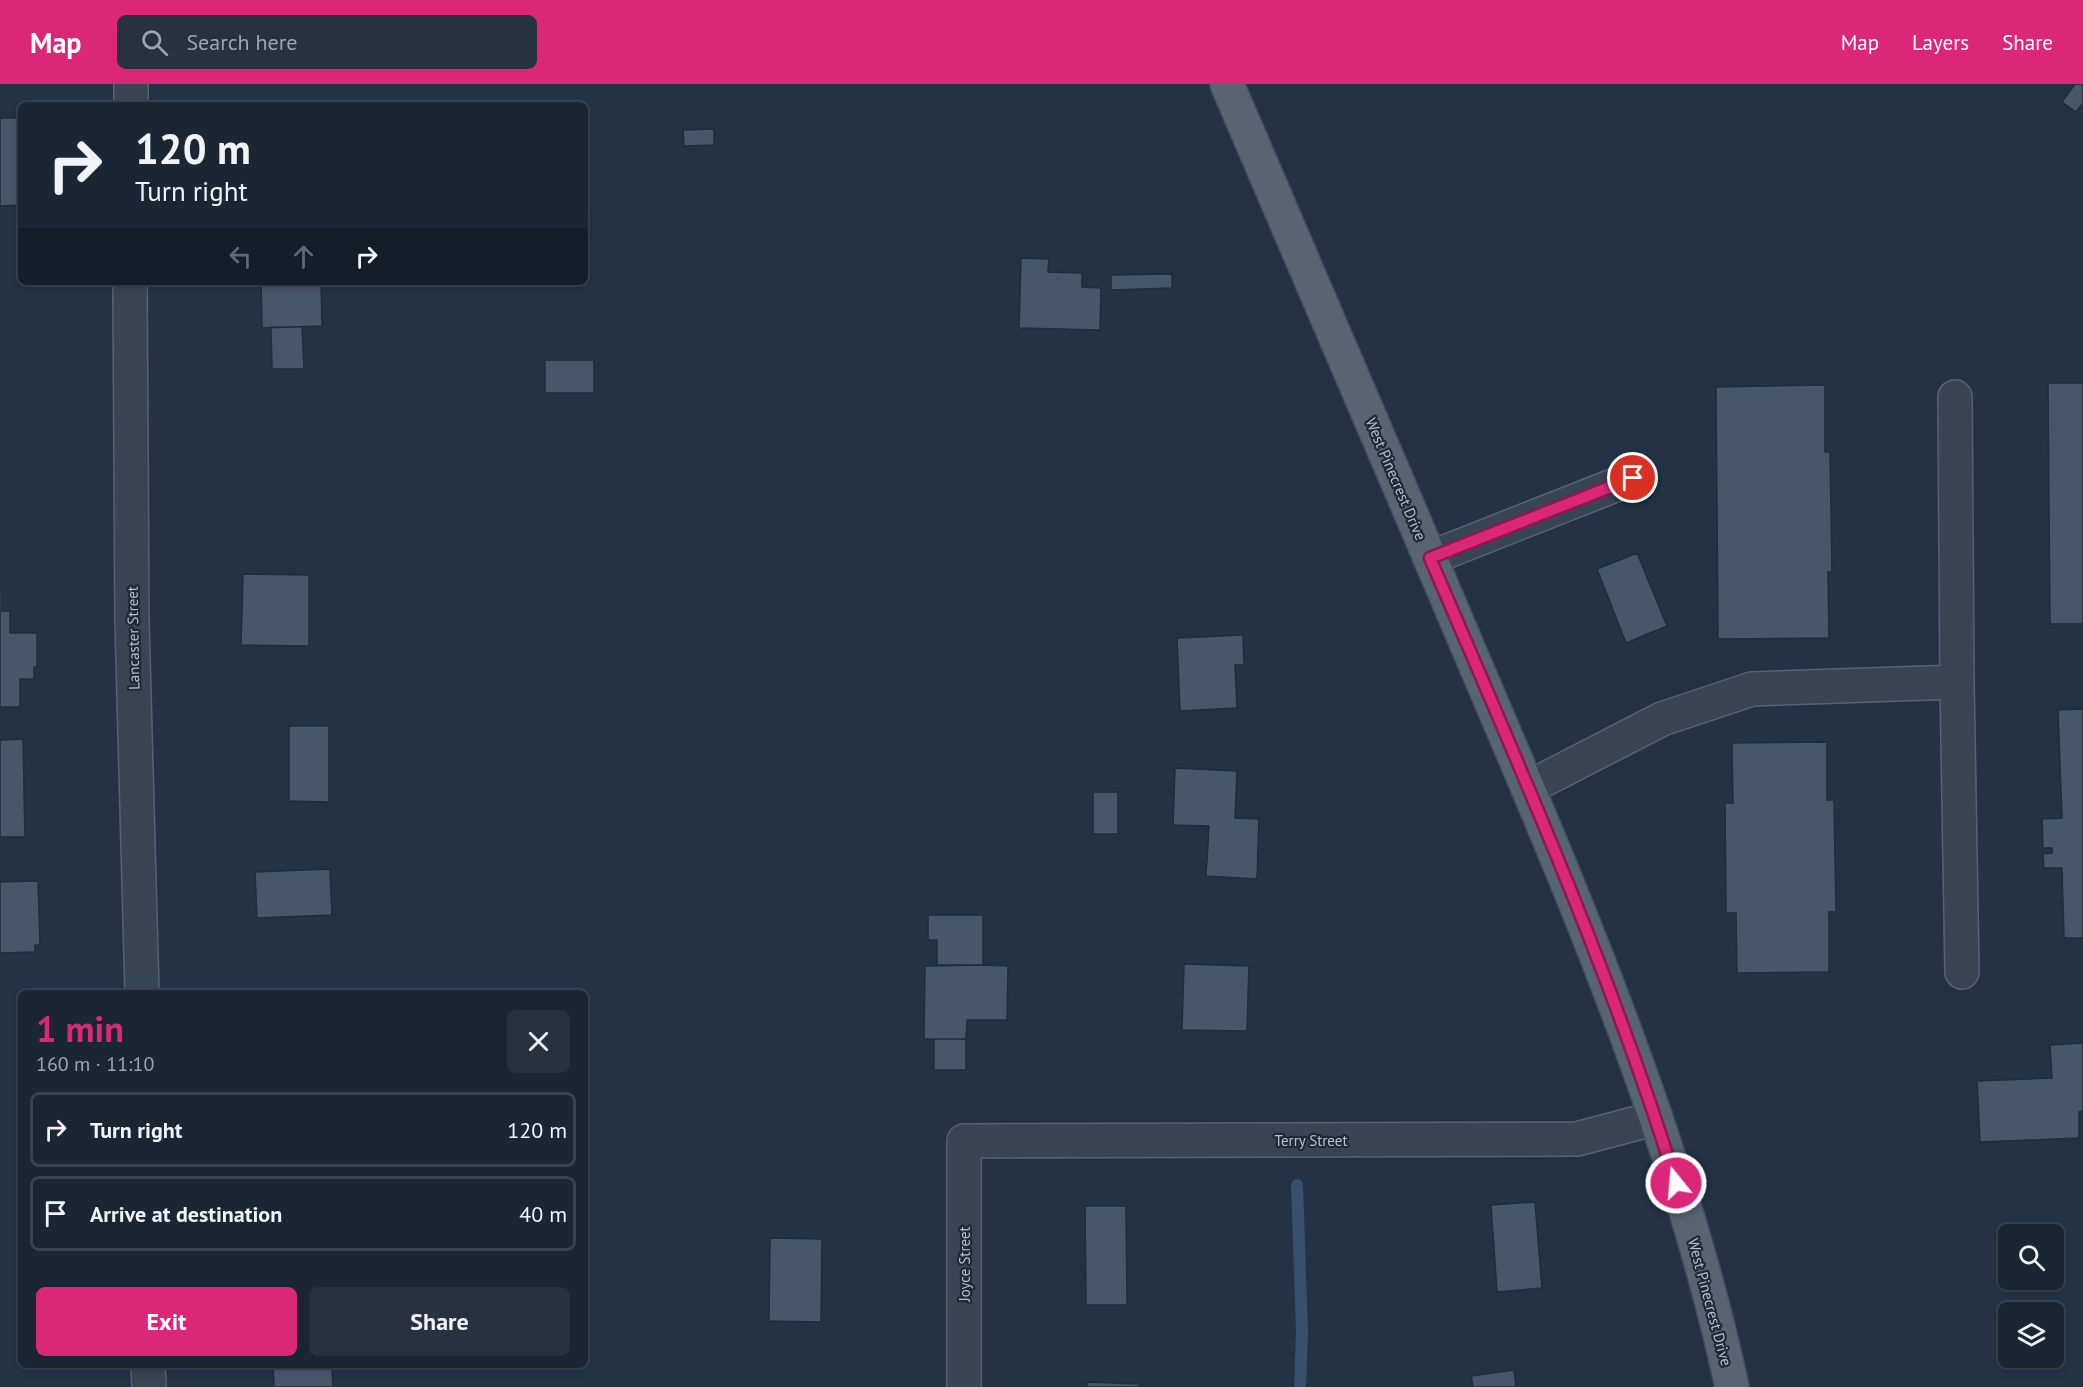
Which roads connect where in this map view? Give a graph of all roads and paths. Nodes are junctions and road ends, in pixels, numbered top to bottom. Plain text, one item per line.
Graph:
1 (131, 84) edge
2 (1227, 84) edge
3 (131, 102) edge
4 (130, 285) edge
5 (1955, 397) dead end
6 (1633, 478) dead end
7 (1430, 558) junction
8 (1957, 682) junction
9 (1528, 788) junction
10 (1962, 972) dead end
11 (142, 990) edge
12 (1656, 1118) junction
13 (964, 1141) joint
14 (148, 1368) edge
15 (149, 1387) edge
16 (964, 1387) edge
17 (1732, 1387) edge

1 - 3 street
2 - 7 main road, West Pinecrest Drive
4 - 11 street, Lancaster Street
5 - 8 street
6 - 7 street
7 - 9 main road, West Pinecrest Drive
8 - 9 street
8 - 10 street
9 - 12 main road, West Pinecrest Drive
12 - 13 street, Terry Street
12 - 17 main road, West Pinecrest Drive
13 - 16 street, Joyce Street
14 - 15 street

